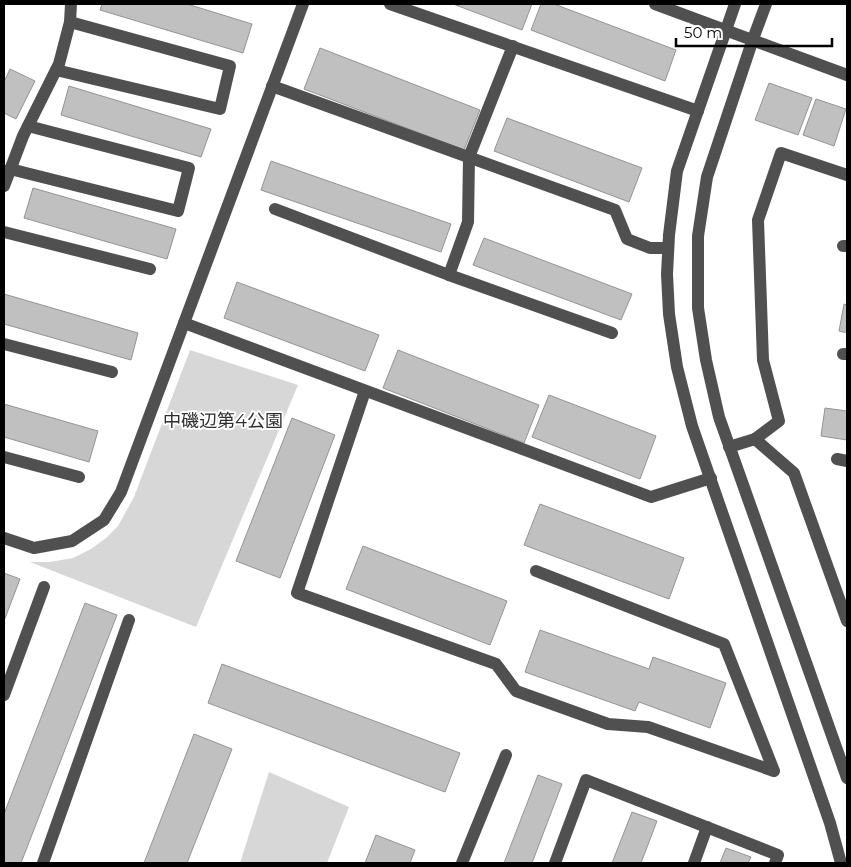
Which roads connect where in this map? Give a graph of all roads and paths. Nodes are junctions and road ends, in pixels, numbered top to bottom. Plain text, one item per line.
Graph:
1 (71, 4) edge
2 (302, 4) edge
3 (390, 4) edge
4 (655, 4) edge
5 (735, 4) edge
6 (766, 4) edge
7 (70, 22) junction
8 (726, 30) junction
9 (753, 39) junction
10 (513, 46) junction
11 (56, 70) junction
12 (847, 75) edge
13 (272, 86) junction
14 (698, 111) junction
15 (28, 126) junction
16 (469, 157) junction
17 (10, 169) junction
18 (847, 175) edge
19 (4, 186) edge
20 (275, 209) dead end
21 (4, 232) edge
22 (668, 248) junction
23 (150, 269) dead end
24 (449, 276) junction
25 (184, 323) junction
26 (612, 333) dead end
27 (4, 344) edge
28 (112, 372) dead end
29 (365, 391) junction
30 (755, 439) junction
31 (729, 447) junction
32 (4, 457) edge
33 (79, 477) dead end
34 (711, 478) junction
35 (4, 538) edge
36 (536, 571) dead end
37 (44, 587) dead end
38 (129, 620) dead end
39 (847, 621) edge
40 (4, 695) edge
41 (506, 755) dead end
42 (847, 778) edge
43 (707, 827) junction
44 (43, 863) edge
45 (462, 863) edge
46 (555, 863) edge
47 (694, 863) edge
48 (775, 863) edge
49 (841, 863) edge

1 - 7 street
2 - 13 street
3 - 10 street
4 - 8 street
5 - 8 street
6 - 9 street
7 - 11 street
7 - 11 street
8 - 9 street
8 - 14 street
9 - 12 street
9 - 31 street
10 - 14 street
10 - 16 street
11 - 15 street
13 - 16 street
13 - 25 street
14 - 22 street
15 - 17 street
15 - 17 street
16 - 22 street
16 - 24 street
17 - 19 street
18 - 30 street
20 - 24 street
21 - 23 street
22 - 34 street
24 - 26 street
25 - 29 street
25 - 35 street
27 - 28 street
29 - 34 street
29 - 36 street
30 - 31 street
30 - 39 street
31 - 42 street
32 - 33 street
34 - 49 street
37 - 40 street
38 - 44 street
41 - 45 street
43 - 46 street
43 - 47 street
43 - 48 street

